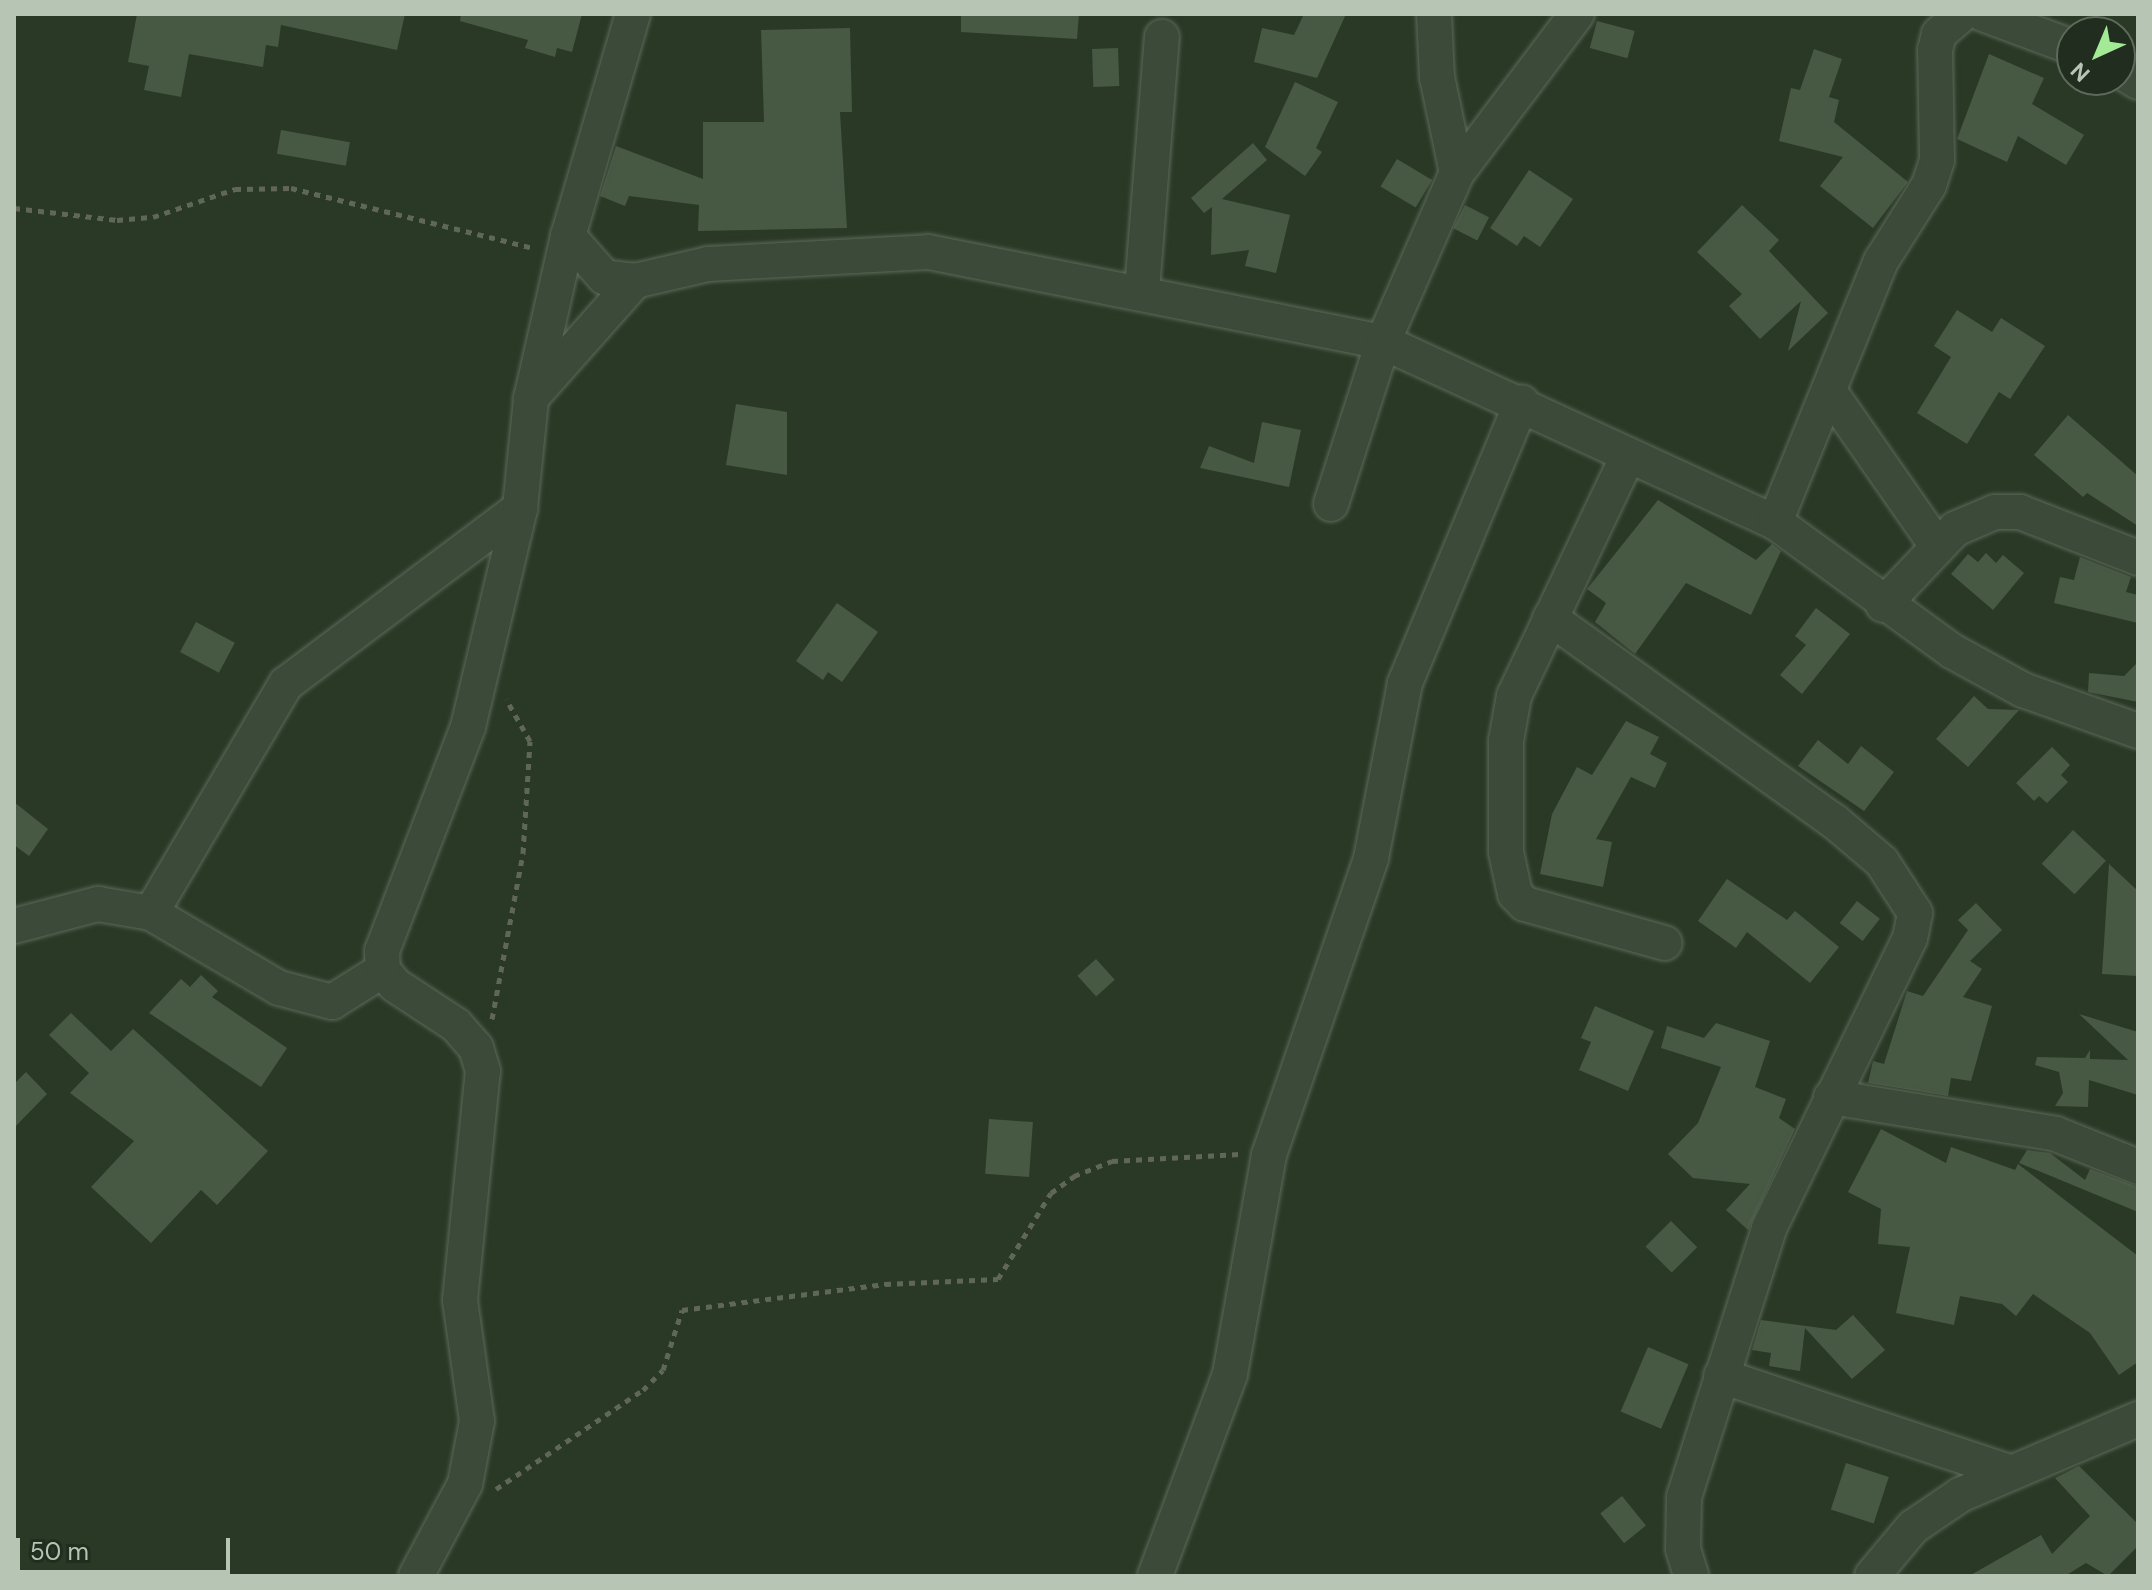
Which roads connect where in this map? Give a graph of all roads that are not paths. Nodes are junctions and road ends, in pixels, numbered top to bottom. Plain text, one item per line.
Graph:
1 (633, 14) edge
2 (1434, 14) edge
3 (1577, 14) edge
4 (1962, 14) edge
5 (1983, 14) edge
6 (1162, 37) dead end
7 (2056, 41) edge
8 (1457, 173) junction
9 (565, 245) junction
10 (635, 281) junction
11 (1142, 290) junction
12 (1383, 342) junction
13 (1829, 391) junction
14 (531, 399) junction
15 (1522, 402) junction
16 (1627, 458) junction
17 (1331, 504) dead end
18 (520, 508) junction
19 (1775, 522) junction
20 (1937, 546) junction
21 (2138, 558) edge
22 (1883, 605) junction
23 (1550, 618) junction
24 (2138, 731) edge
25 (151, 913) junction
26 (14, 926) edge
27 (1665, 943) dead end
28 (383, 970) junction
29 (1831, 1097) junction
30 (2138, 1167) edge
31 (1721, 1376) junction
32 (2138, 1419) edge
33 (2006, 1471) junction
34 (416, 1576) edge
35 (1155, 1576) edge
36 (1691, 1576) edge
37 (1872, 1576) edge

1 - 9 street
2 - 8 street
3 - 8 street
4 - 13 street
5 - 7 street
6 - 11 street
8 - 12 street
9 - 10 street
9 - 14 street
10 - 11 street
10 - 14 street
11 - 12 street
12 - 15 street
12 - 17 street
13 - 19 street
13 - 20 street
14 - 18 street
15 - 16 street
15 - 35 street
16 - 19 street
16 - 23 street
18 - 25 street
18 - 28 street
19 - 22 street
20 - 21 street
20 - 22 street
22 - 24 street
23 - 27 street
23 - 29 street
25 - 26 street
25 - 28 street
28 - 34 street
29 - 30 street
29 - 31 street
31 - 33 street
31 - 36 street
32 - 33 street
33 - 37 street

